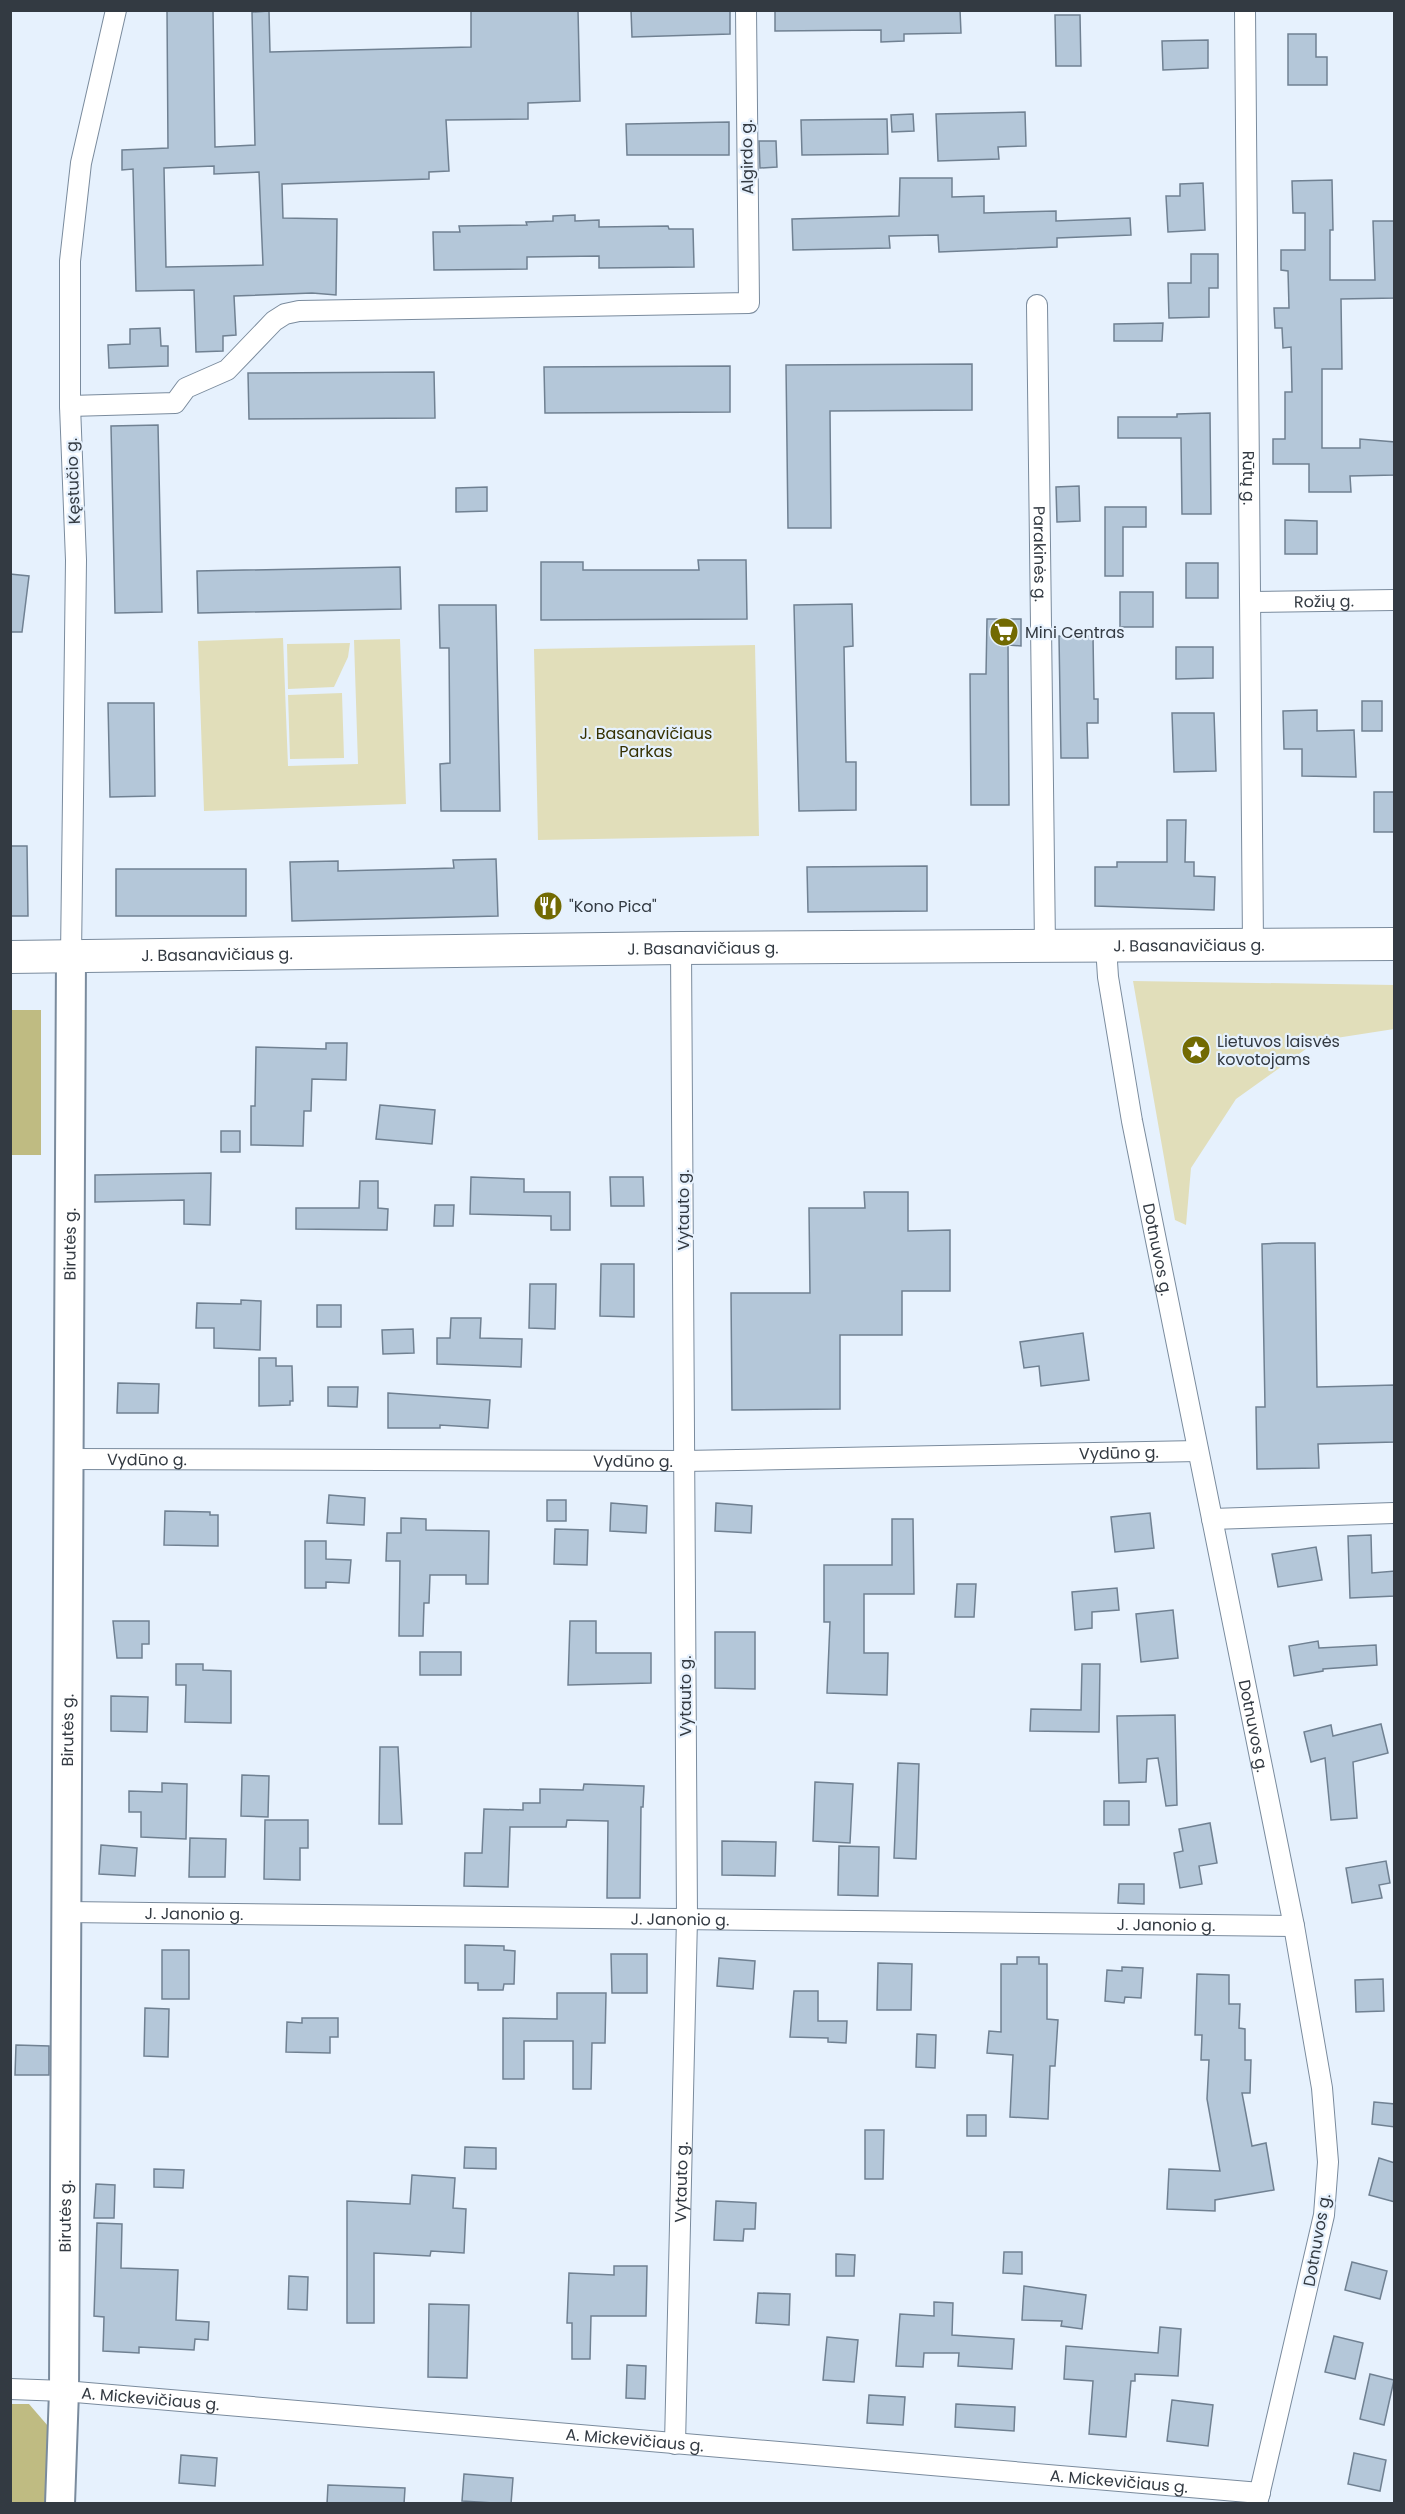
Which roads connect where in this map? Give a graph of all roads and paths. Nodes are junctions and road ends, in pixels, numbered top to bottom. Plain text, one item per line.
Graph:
1 (116, 10) edge
2 (746, 10) edge
3 (1245, 10) edge
4 (1037, 305) dead end
5 (70, 406) junction
6 (1395, 600) edge
7 (1252, 602) junction
8 (1395, 944) edge
9 (1253, 945) junction
10 (1045, 946) junction
11 (1106, 946) junction
12 (681, 948) junction
13 (71, 956) junction
14 (10, 957) edge
15 (1198, 1451) junction
16 (69, 1459) junction
17 (684, 1461) junction
18 (1395, 1513) edge
19 (1212, 1520) junction
20 (66, 1912) junction
21 (687, 1918) junction
22 (1294, 1926) junction
23 (10, 2389) edge
24 (64, 2391) junction
25 (675, 2444) junction
26 (1259, 2498) edge
27 (60, 2504) edge

1 - 5 street, Kęstučio g.
2 - 5 street, Algirdo g.
3 - 7 street, Rūtų g.
4 - 10 street, Parakinės g.
5 - 13 street, Kęstučio g.
6 - 7 street, Rožių g.
7 - 9 street, Rūtų g.
8 - 9 main road, J. Basanavičiaus g.
9 - 11 main road, J. Basanavičiaus g.
10 - 11 main road, J. Basanavičiaus g.
10 - 12 main road, J. Basanavičiaus g.
11 - 15 street, Dotnuvos g.
12 - 13 main road, J. Basanavičiaus g.
12 - 17 street, Vytauto g.
13 - 14 main road, J. Basanavičiaus g.
13 - 16 street, Birutės g.
15 - 17 street, Vydūno g.
15 - 19 street, Dotnuvos g.
16 - 17 street, Vydūno g.
16 - 20 street, Birutės g.
17 - 21 street, Vytauto g.
18 - 19 street
19 - 22 street, Dotnuvos g.
20 - 21 street, J. Janonio g.
20 - 24 street, Birutės g.
21 - 22 street, J. Janonio g.
21 - 25 street, Vytauto g.
22 - 26 street, Dotnuvos g.
23 - 24 street, A. Mickevičiaus g.
24 - 25 street, A. Mickevičiaus g.
24 - 27 street, Birutės g.
25 - 26 street, A. Mickevičiaus g.

